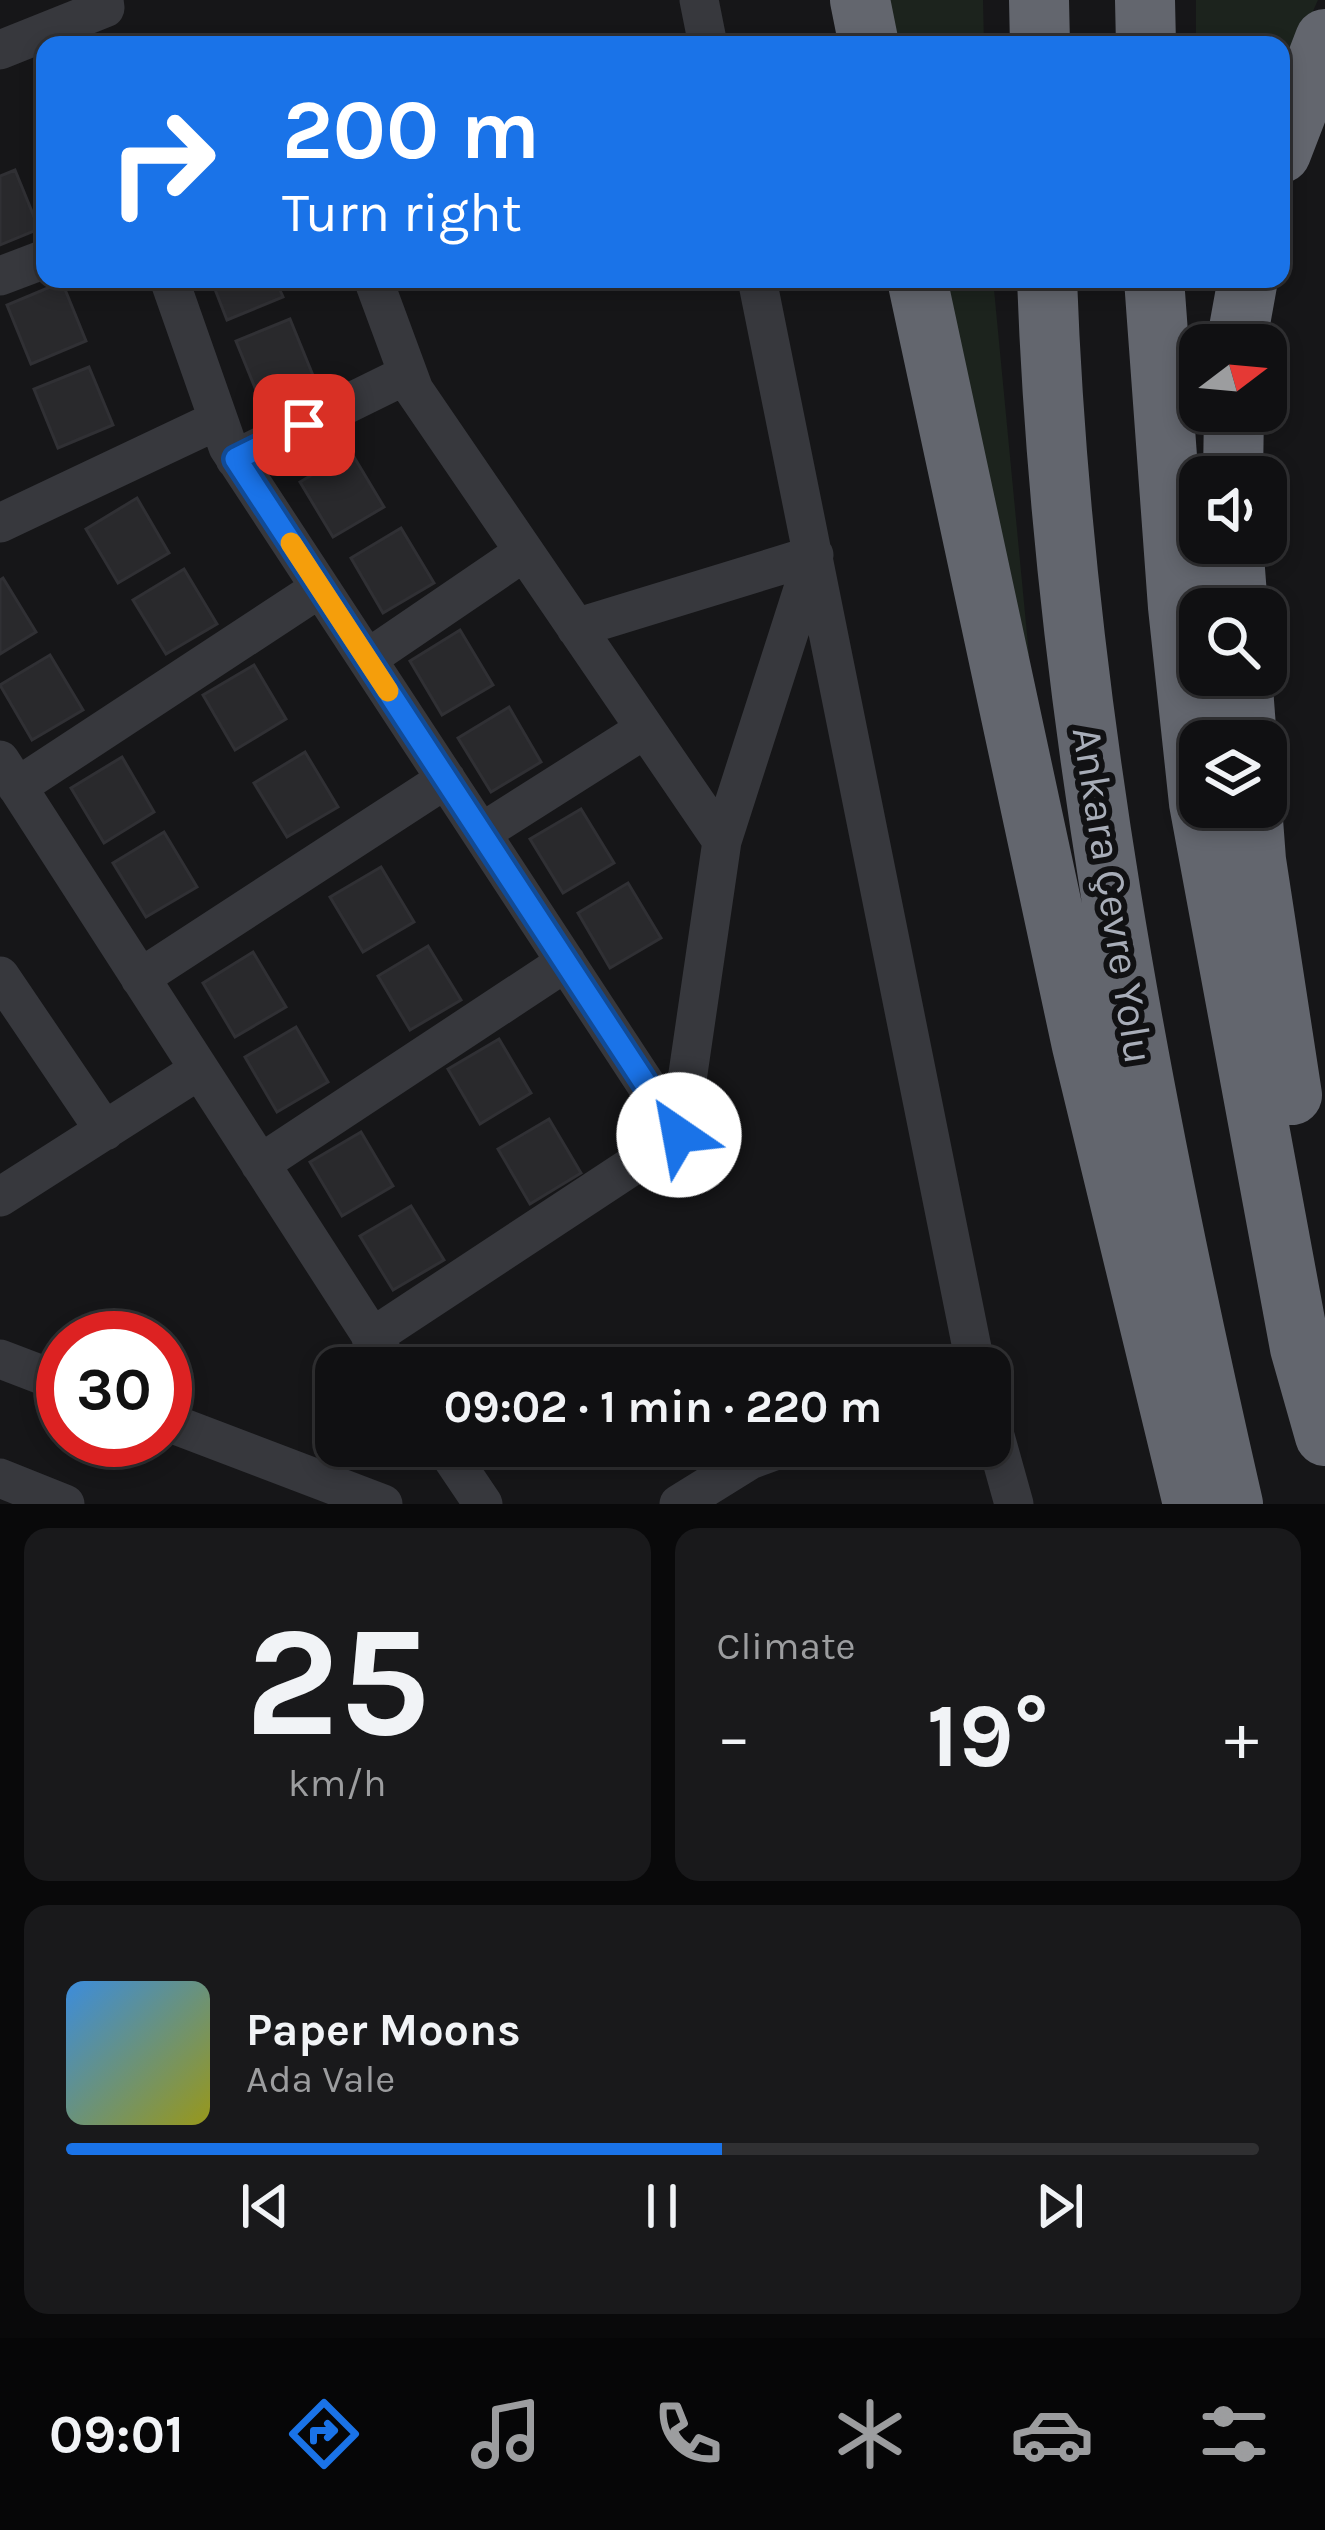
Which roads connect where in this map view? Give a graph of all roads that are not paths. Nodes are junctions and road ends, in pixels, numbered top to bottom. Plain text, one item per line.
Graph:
1 (699, 0) edge
2 (860, 0) edge
3 (1040, 0) edge
4 (1145, 0) edge
5 (83, 16) edge
6 (706, 36) edge
7 (867, 36) edge
8 (1040, 36) edge
9 (1146, 36) edge
10 (1325, 39) edge
11 (0, 50) edge
12 (1290, 129) edge
13 (36, 262) edge
14 (0, 276) edge
15 (172, 288) edge
16 (376, 288) edge
17 (759, 288) edge
18 (919, 288) edge
19 (1047, 288) edge
20 (1155, 288) edge
21 (1246, 288) edge
22 (1240, 324) edge
23 (408, 374) junction
24 (218, 419) junction
25 (236, 459) junction
26 (0, 523) edge
27 (524, 552) junction
28 (814, 554) junction
29 (320, 588) junction
30 (576, 628) junction
31 (367, 659) junction
32 (645, 729) junction
33 (9, 774) edge
34 (446, 779) junction
35 (1254, 828) edge
36 (481, 833) junction
37 (722, 842) junction
38 (566, 962) junction
39 (0, 976) edge
40 (140, 978) junction
41 (199, 1070) junction
42 (105, 1131) junction
43 (679, 1135) junction
44 (260, 1164) junction
45 (0, 1197) edge
46 (1325, 1265) edge
47 (378, 1347) edge
48 (390, 1347) edge
49 (972, 1347) edge
50 (0, 1359) edge
51 (36, 1373) edge
52 (192, 1431) edge
53 (1325, 1436) edge
54 (739, 1467) edge
55 (1004, 1467) edge
56 (0, 1478) edge
57 (65, 1504) edge
58 (383, 1504) edge
59 (679, 1504) edge
60 (1014, 1504) edge
61 (1193, 1504) edge
62 (1233, 1504) edge

1 - 6 street
2 - 7 highway
3 - 8 highway
4 - 9 highway
5 - 11 street
10 - 12 highway
13 - 14 street
15 - 24 street
16 - 23 street
17 - 28 street
18 - 61 highway
19 - 62 highway, Ankara Çevre Yolu
20 - 53 highway
21 - 22 highway
23 - 25 street
23 - 27 street
24 - 25 street
24 - 26 street
25 - 29 street
27 - 30 street
27 - 31 street
28 - 30 street
28 - 37 street
28 - 49 street
29 - 31 street
29 - 33 street
30 - 32 street
31 - 34 street
32 - 36 street
32 - 37 street
33 - 40 street
34 - 36 street
34 - 40 street
35 - 46 highway
36 - 38 street
37 - 43 street
38 - 43 street
38 - 44 street
39 - 42 street
40 - 41 street
41 - 42 street
41 - 44 street
42 - 45 street
43 - 48 street
44 - 47 street
50 - 51 street
52 - 58 street
54 - 59 street
55 - 60 street
56 - 57 street

